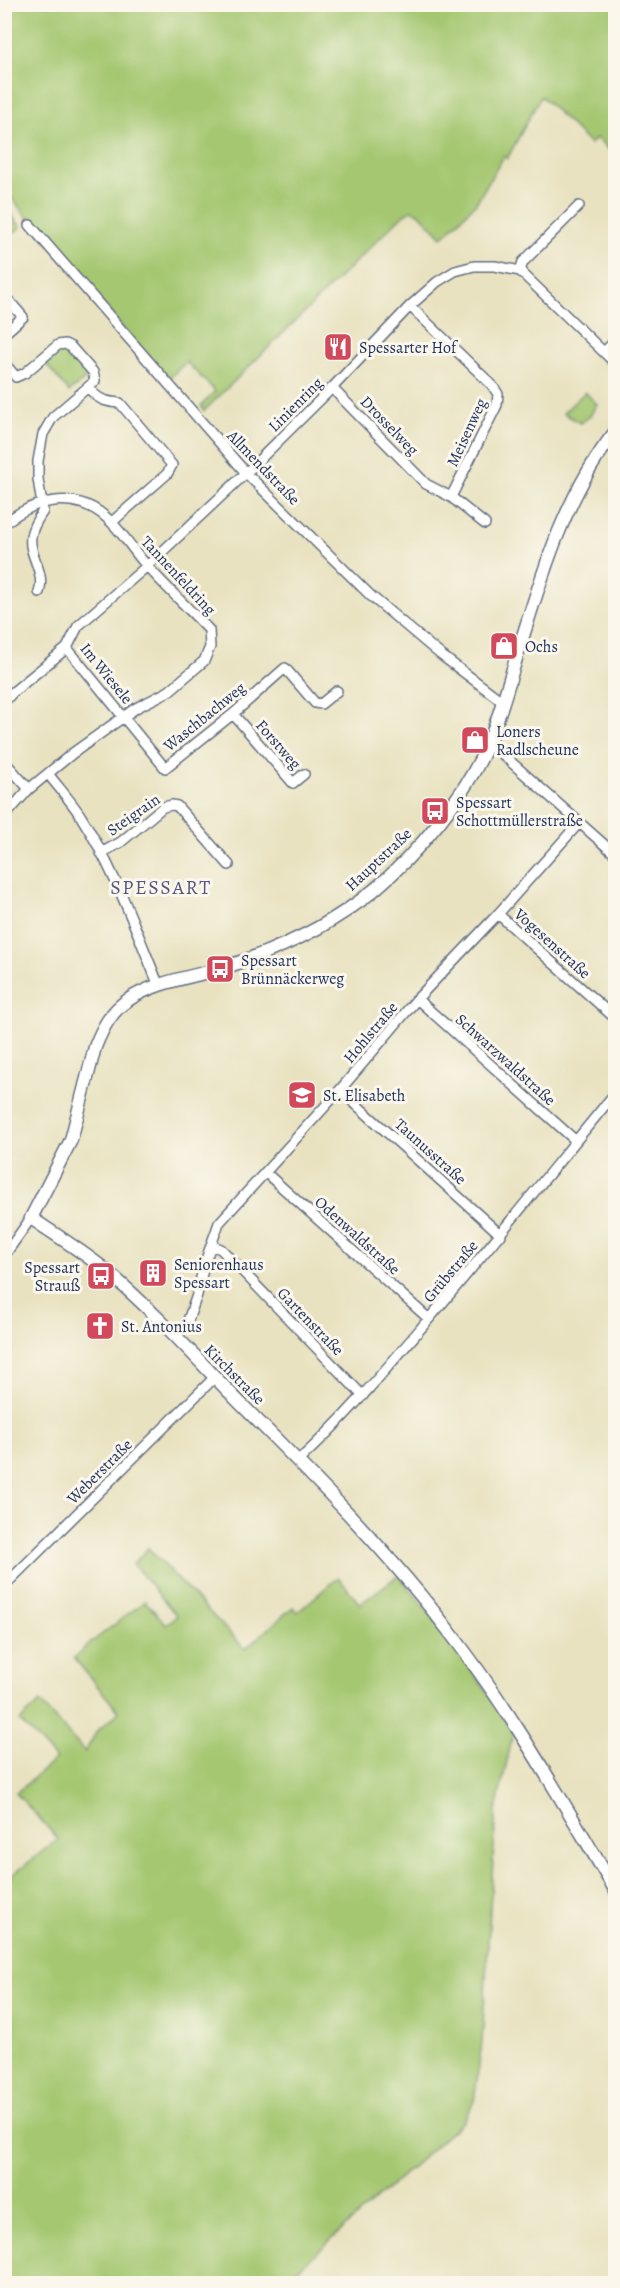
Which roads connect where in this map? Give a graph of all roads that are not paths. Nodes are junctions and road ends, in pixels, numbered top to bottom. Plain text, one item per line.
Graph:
1 (579, 206) dead end
2 (30, 225) dead end
3 (520, 271) junction
4 (10, 302) dead end
5 (410, 306) junction
6 (4, 334) edge
7 (615, 340) edge
8 (604, 352) junction
9 (4, 363) edge
10 (615, 364) edge
11 (89, 388) junction
12 (332, 388) junction
13 (615, 431) edge
14 (246, 473) junction
15 (451, 497) junction
16 (42, 502) junction
17 (112, 522) junction
18 (4, 524) edge
19 (485, 524) dead end
20 (147, 566) junction
21 (39, 592) dead end
22 (67, 648) junction
23 (337, 691) dead end
24 (4, 702) edge
25 (503, 702) junction
26 (233, 714) junction
27 (123, 717) junction
28 (488, 744) junction
29 (4, 761) edge
30 (304, 774) dead end
31 (49, 775) junction
32 (29, 789) junction
33 (4, 817) edge
34 (579, 823) junction
35 (101, 853) junction
36 (615, 855) edge
37 (229, 865) dead end
38 (498, 914) junction
39 (159, 986) junction
40 (417, 999) junction
41 (615, 1019) edge
42 (340, 1090) junction
43 (615, 1092) edge
44 (576, 1141) junction
45 (266, 1173) junction
46 (31, 1218) junction
47 (501, 1235) junction
48 (211, 1245) junction
49 (4, 1256) edge
50 (429, 1319) junction
51 (175, 1336) junction
52 (215, 1377) junction
53 (363, 1396) junction
54 (298, 1461) junction
55 (4, 1586) edge
56 (615, 1891) edge

1 - 3 street
2 - 14 street, Allmendstraße
3 - 5 street, Linienring
3 - 8 street
4 - 6 street
5 - 12 street, Linienring
5 - 15 street, Meisenweg
7 - 8 street
8 - 10 street
9 - 11 street
11 - 16 street
11 - 17 street
12 - 14 street, Linienring
12 - 15 street, Drosselweg
13 - 25 street, Hauptstraße
14 - 20 street, Linienring
14 - 25 street, Allmendstraße
15 - 19 street, Drosselweg
16 - 17 street, Tannenfeldring
16 - 18 street, Tannenfeldring
16 - 21 street
17 - 20 street, Tannenfeldring
20 - 22 street, Linienring
20 - 27 street, Tannenfeldring
22 - 24 street
22 - 27 street, Im Wiesele
23 - 26 street, Waschbachweg
25 - 28 street, Hauptstraße
26 - 27 street, Waschbachweg
26 - 30 street, Forstweg
27 - 31 street, Tannenfeldring
28 - 34 street
28 - 39 street, Hauptstraße
29 - 32 street
31 - 32 street, Tannenfeldring
31 - 35 street
32 - 33 street, Tannenfeldring
34 - 36 street
34 - 38 street, Hohlstraße
35 - 37 street, Steigrain
35 - 39 street
38 - 40 street, Hohlstraße
38 - 41 street, Vogesenstraße
39 - 46 street, Hauptstraße
40 - 42 street, Hohlstraße
40 - 44 street, Schwarzwaldstraße
42 - 45 street, Hohlstraße
42 - 47 street, Taunusstraße
43 - 44 street, Grübstraße
44 - 47 street, Grübstraße
45 - 48 street, Hohlstraße
45 - 50 street, Odenwaldstraße
46 - 49 street
46 - 51 street, Kirchstraße
47 - 50 street, Grübstraße
48 - 51 street, Hohlstraße
48 - 53 street, Gartenstraße
50 - 53 street, Grübstraße
51 - 52 street, Kirchstraße
52 - 54 street, Kirchstraße
52 - 55 street, Weberstraße
53 - 54 street, Grübstraße
54 - 56 street, Kirchstraße

